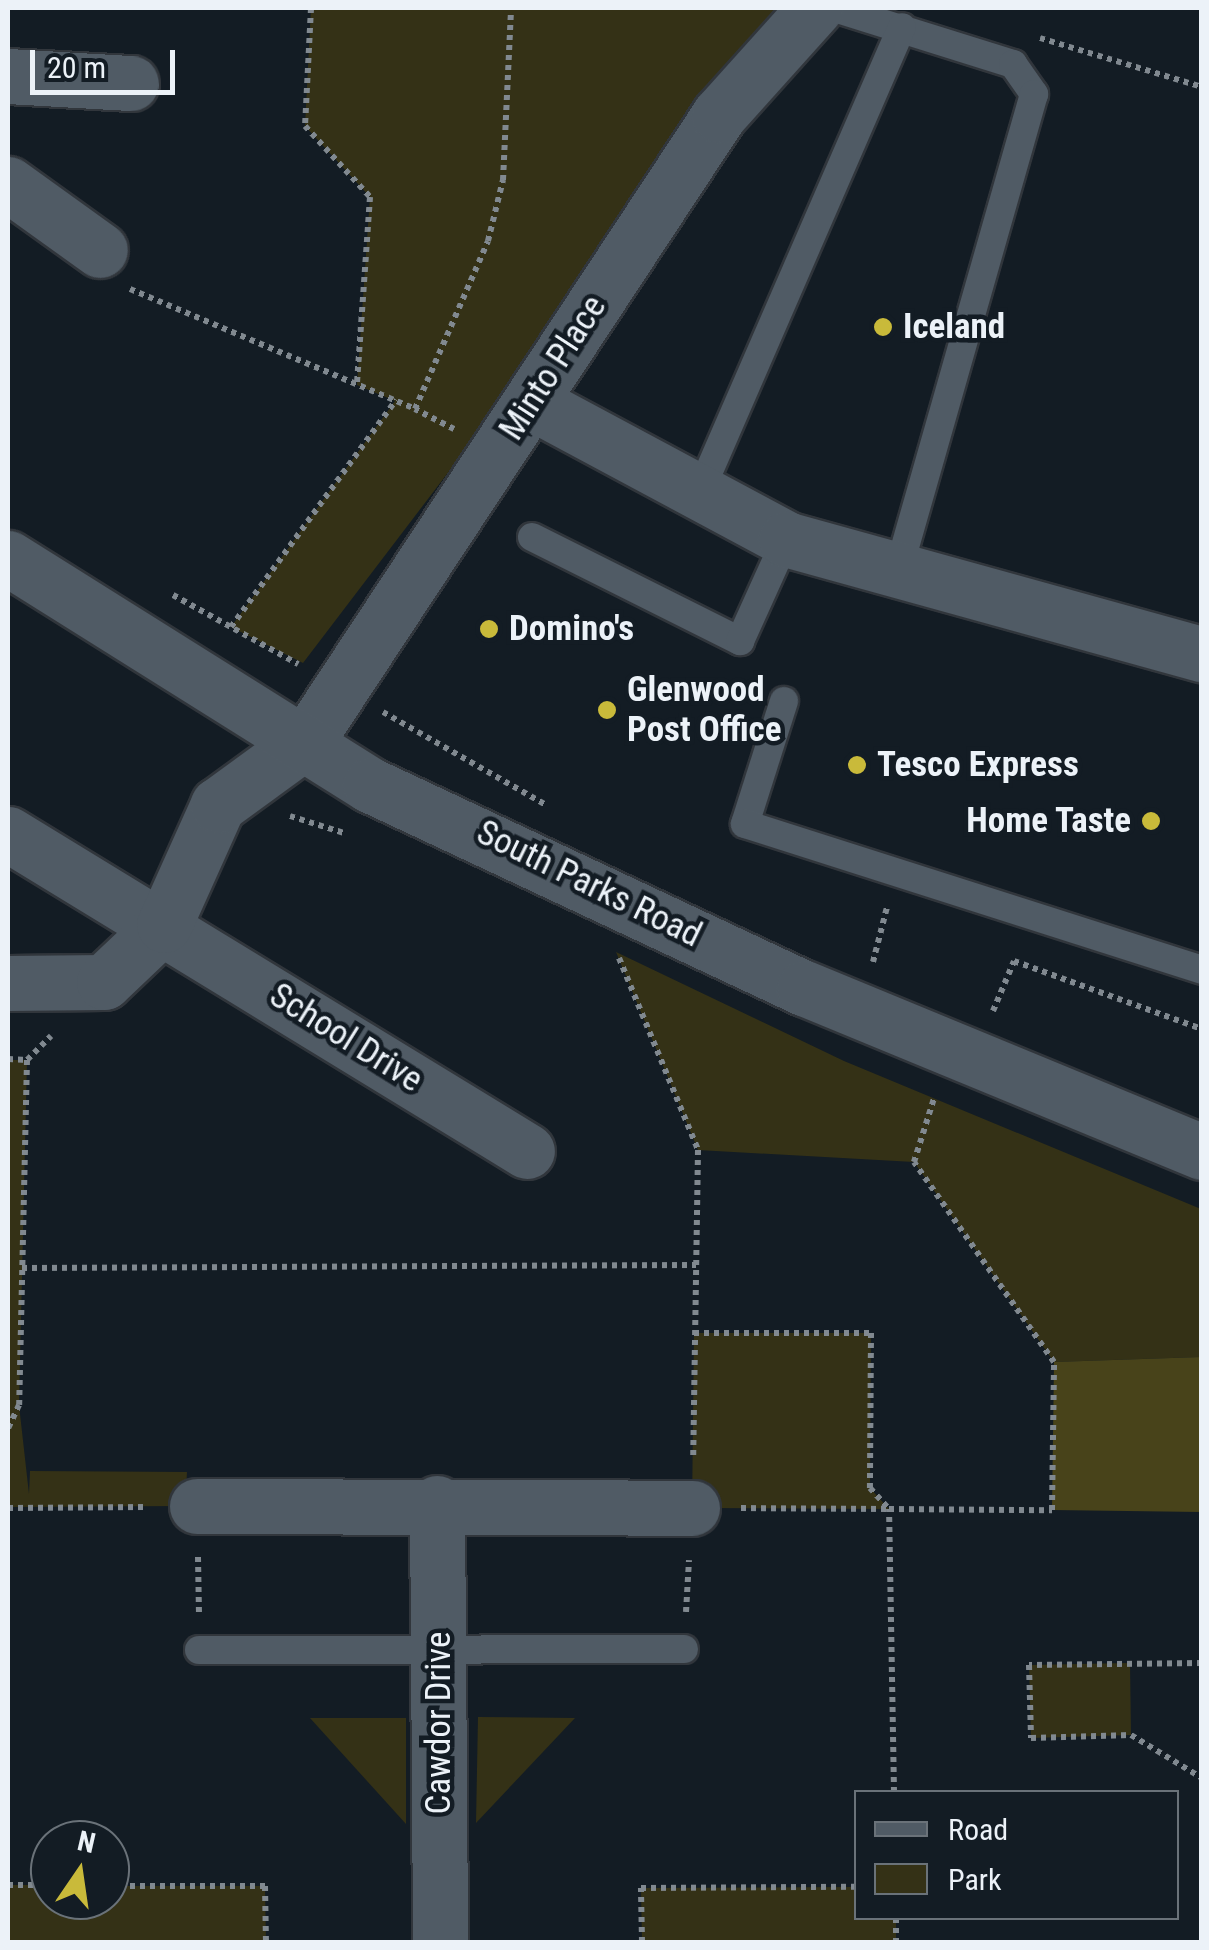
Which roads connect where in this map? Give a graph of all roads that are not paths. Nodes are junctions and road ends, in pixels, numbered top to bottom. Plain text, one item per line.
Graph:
1 (815, 8) edge
2 (834, 8) edge
3 (902, 27) junction
4 (8, 76) edge
5 (132, 83) dead end
6 (8, 184) edge
7 (100, 250) road end
8 (531, 402) junction
9 (699, 494) junction
10 (532, 538) dead end
11 (786, 539) junction
12 (8, 558) edge
13 (899, 569) junction
14 (1202, 654) edge
15 (784, 701) dead end
16 (307, 740) junction
17 (8, 834) edge
18 (164, 925) junction
19 (1202, 970) edge
20 (8, 983) edge
21 (527, 1151) dead end
22 (1202, 1152) edge
23 (437, 1503) junction
24 (197, 1506) road end
25 (692, 1508) road end
26 (684, 1648) road end
27 (438, 1649) junction
28 (200, 1650) road end
29 (440, 1942) edge

1 - 8 street, Minto Place
2 - 3 lane
3 - 9 lane
3 - 13 lane
4 - 5 street
6 - 7 street
8 - 9 street
8 - 16 street, Minto Place
9 - 11 street
10 - 11 lane
11 - 13 street
12 - 16 street, South Parks Road
13 - 14 street
15 - 19 lane
16 - 18 street
16 - 22 street, South Parks Road
17 - 18 street, School Drive
18 - 20 street
18 - 21 street, School Drive
23 - 24 street
23 - 25 street
23 - 27 street, Cawdor Drive
26 - 27 lane
27 - 28 lane
27 - 29 street, Cawdor Drive

